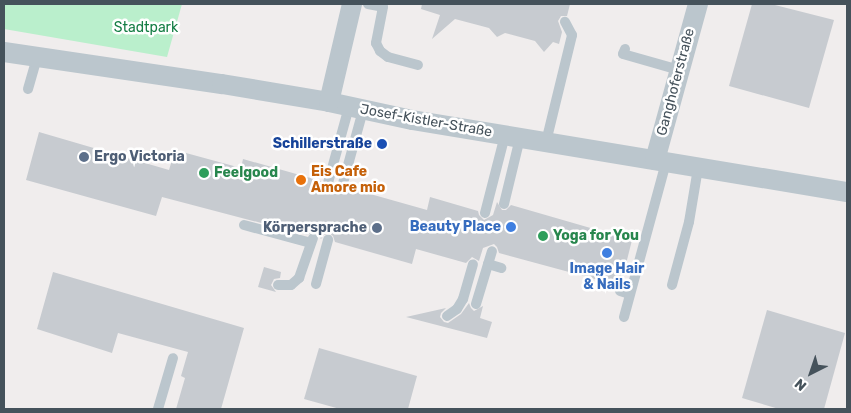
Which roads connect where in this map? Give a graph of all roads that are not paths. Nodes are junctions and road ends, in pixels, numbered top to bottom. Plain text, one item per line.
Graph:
1 (352, 4) edge
2 (368, 4) edge
3 (698, 4) edge
4 (565, 22) dead end
5 (625, 49) dead end
6 (4, 52) edge
7 (37, 57) junction
8 (418, 65) dead end
9 (679, 70) junction
10 (28, 89) dead end
11 (329, 102) junction
12 (356, 108) junction
13 (513, 137) junction
14 (546, 142) junction
15 (660, 161) junction
16 (698, 168) junction
17 (328, 183) dead end
18 (342, 187) dead end
19 (847, 192) edge
20 (504, 204) dead end
21 (485, 212) dead end
22 (244, 224) dead end
23 (328, 240) dead end
24 (492, 251) dead end
25 (473, 264) dead end
26 (488, 264) junction
27 (501, 268) dead end
28 (316, 284) dead end
29 (278, 285) dead end
30 (672, 285) dead end
31 (620, 291) dead end
32 (630, 294) junction
33 (476, 304) dead end
34 (448, 316) dead end
35 (624, 317) dead end
36 (173, 358) dead end
37 (158, 409) edge

1 - 11 street
2 - 8 lane
3 - 9 street, Ganghoferstraße
4 - 14 lane
5 - 9 lane
6 - 7 street, Josef-Kistler-Straße
7 - 10 lane
7 - 11 street, Josef-Kistler-Straße
9 - 15 street, Ganghoferstraße
11 - 12 street, Josef-Kistler-Straße
12 - 13 street, Josef-Kistler-Straße
12 - 17 lane
12 - 18 lane
13 - 14 street, Josef-Kistler-Straße
13 - 20 lane
13 - 21 lane
14 - 15 street, Josef-Kistler-Straße
15 - 16 street, Josef-Kistler-Straße
15 - 32 lane
16 - 19 street, Josef-Kistler-Straße
16 - 30 lane
22 - 29 lane
23 - 28 lane
24 - 26 lane
25 - 34 lane
26 - 27 lane
26 - 33 lane
31 - 32 lane
32 - 35 lane
36 - 37 lane

